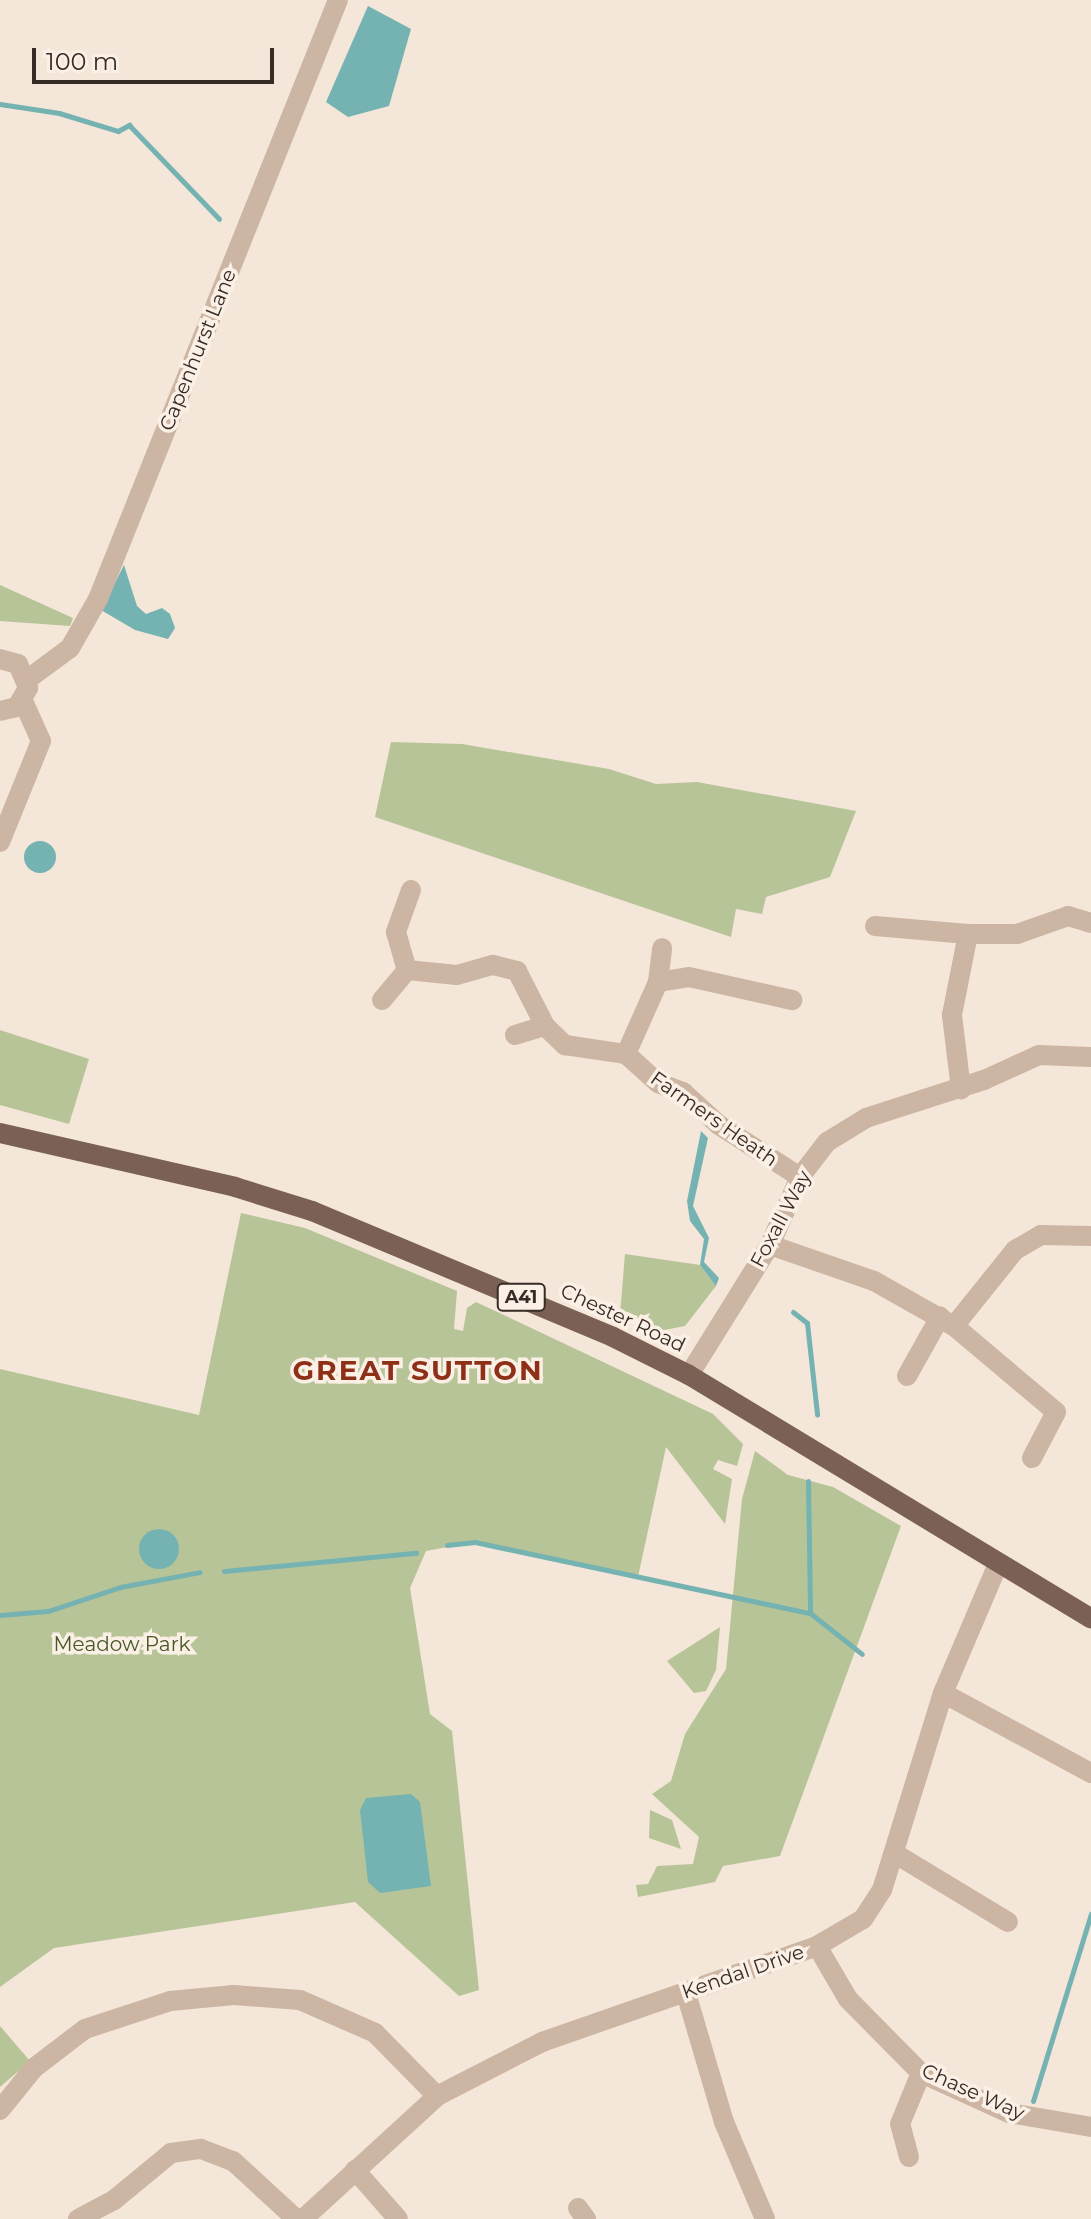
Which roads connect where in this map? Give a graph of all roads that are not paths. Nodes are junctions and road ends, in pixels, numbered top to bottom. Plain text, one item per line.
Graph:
1 (338, 0) edge
2 (0, 659) edge
3 (28, 679) junction
4 (23, 701) junction
5 (0, 711) edge
6 (0, 842) edge
7 (411, 890) dead end
8 (1091, 923) edge
9 (875, 926) dead end
10 (968, 934) junction
11 (662, 948) dead end
12 (407, 970) junction
13 (658, 982) junction
14 (382, 1000) dead end
15 (792, 1000) dead end
16 (545, 1026) junction
17 (515, 1035) dead end
18 (626, 1054) junction
19 (1091, 1057) edge
20 (961, 1089) junction
21 (0, 1133) edge
22 (800, 1177) junction
23 (1091, 1240) edge
24 (770, 1245) junction
25 (947, 1322) junction
26 (689, 1375) junction
27 (907, 1376) dead end
28 (1032, 1458) dead end
29 (998, 1564) junction
30 (1091, 1618) edge
31 (943, 1693) junction
32 (1091, 1773) edge
33 (894, 1853) junction
34 (1008, 1922) dead end
35 (817, 1946) junction
36 (686, 1993) junction
37 (921, 2073) junction
38 (437, 2096) junction
39 (0, 2110) edge
40 (1091, 2127) edge
41 (909, 2157) dead end
42 (355, 2170) junction
43 (78, 2219) edge
44 (296, 2219) edge
45 (303, 2219) edge
46 (398, 2219) edge
47 (765, 2219) edge

1 - 3 street, Capenhurst Lane
2 - 3 street
3 - 4 street
4 - 5 street
4 - 6 street
7 - 12 street
8 - 10 street
9 - 10 street
10 - 20 street
11 - 13 street
12 - 14 street
12 - 16 street
13 - 15 street
13 - 18 street
16 - 17 street
16 - 18 street
18 - 22 street, Farmers Heath
19 - 20 street, Foxall Way
20 - 22 street, Foxall Way
21 - 26 main road, Chester Road / A41
22 - 24 street, Foxall Way
23 - 25 street
24 - 25 street
24 - 26 street, Foxall Way
25 - 27 street
25 - 28 street
26 - 29 main road, Chester Road / A41
29 - 30 main road, Chester Road / A41
29 - 31 street, Kendal Drive
31 - 32 street
31 - 33 street, Kendal Drive
33 - 34 street
33 - 35 street, Kendal Drive
35 - 36 street, Kendal Drive
35 - 37 street, Chase Way
36 - 38 street, Kendal Drive
36 - 47 street
37 - 40 street, Chase Way
37 - 41 street
38 - 39 street
38 - 42 street, Kendal Drive
42 - 45 street, Kendal Drive
42 - 46 street
43 - 44 street

